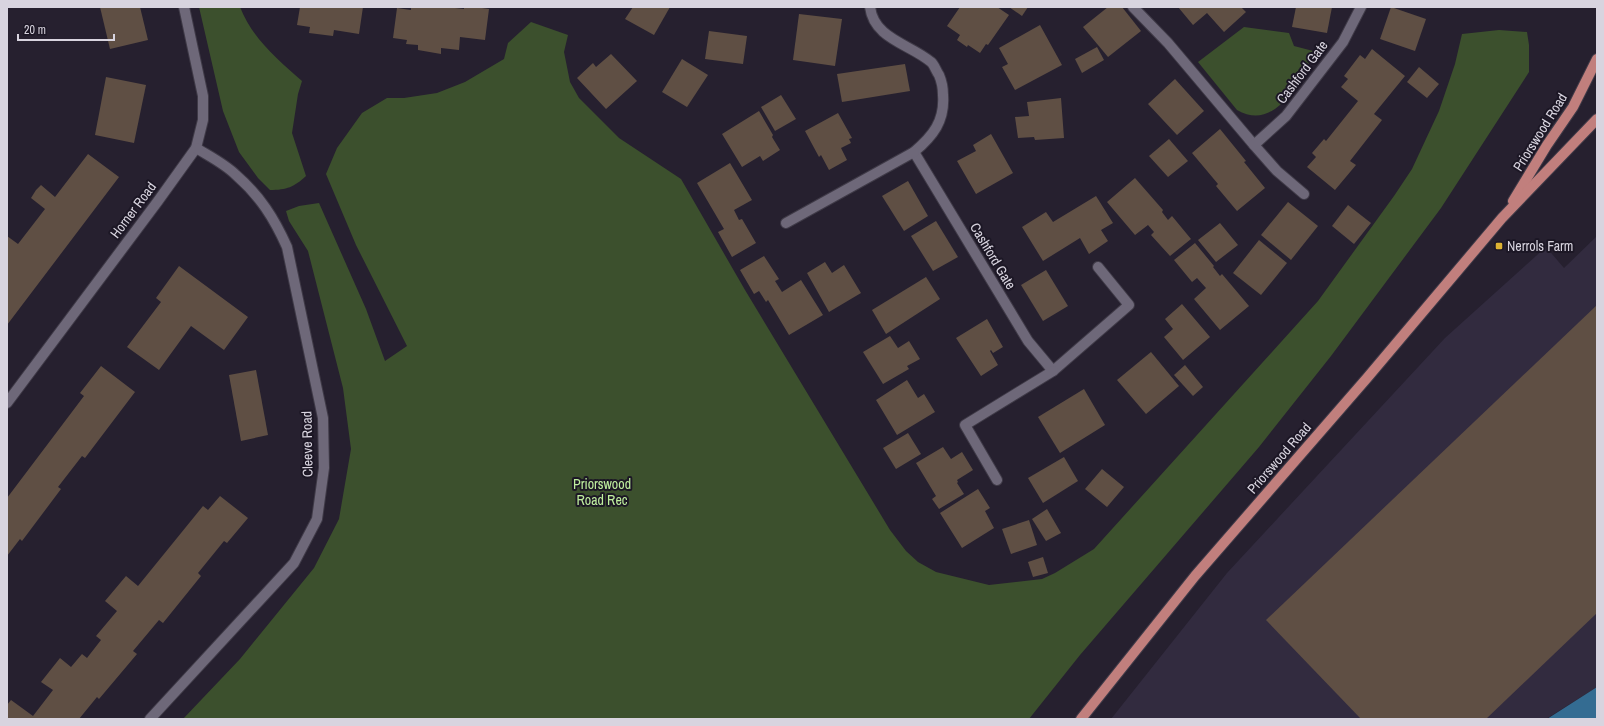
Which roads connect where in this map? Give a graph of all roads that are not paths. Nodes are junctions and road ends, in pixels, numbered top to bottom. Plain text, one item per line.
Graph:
1 (184, 7) edge
2 (870, 7) edge
3 (1133, 7) edge
4 (1361, 7) edge
5 (1597, 59) edge
6 (1597, 119) edge
7 (1254, 145) junction
8 (196, 148) junction
9 (914, 152) junction
10 (1304, 194) dead end
11 (1502, 218) junction
12 (786, 223) dead end
13 (1098, 267) dead end
14 (1053, 371) junction
15 (7, 403) edge
16 (997, 480) dead end
17 (150, 719) edge
18 (1081, 719) edge

1 - 8 street, Horner Road
2 - 9 street
3 - 7 street
4 - 7 street, Cashford Gate
5 - 11 main road, Priorswood Road
6 - 11 main road, Priorswood Road
7 - 10 street
8 - 15 street, Horner Road
8 - 17 street, Cleeve Road
9 - 12 street
9 - 14 street, Cashford Gate
11 - 18 main road, Priorswood Road
13 - 14 street
14 - 16 street

